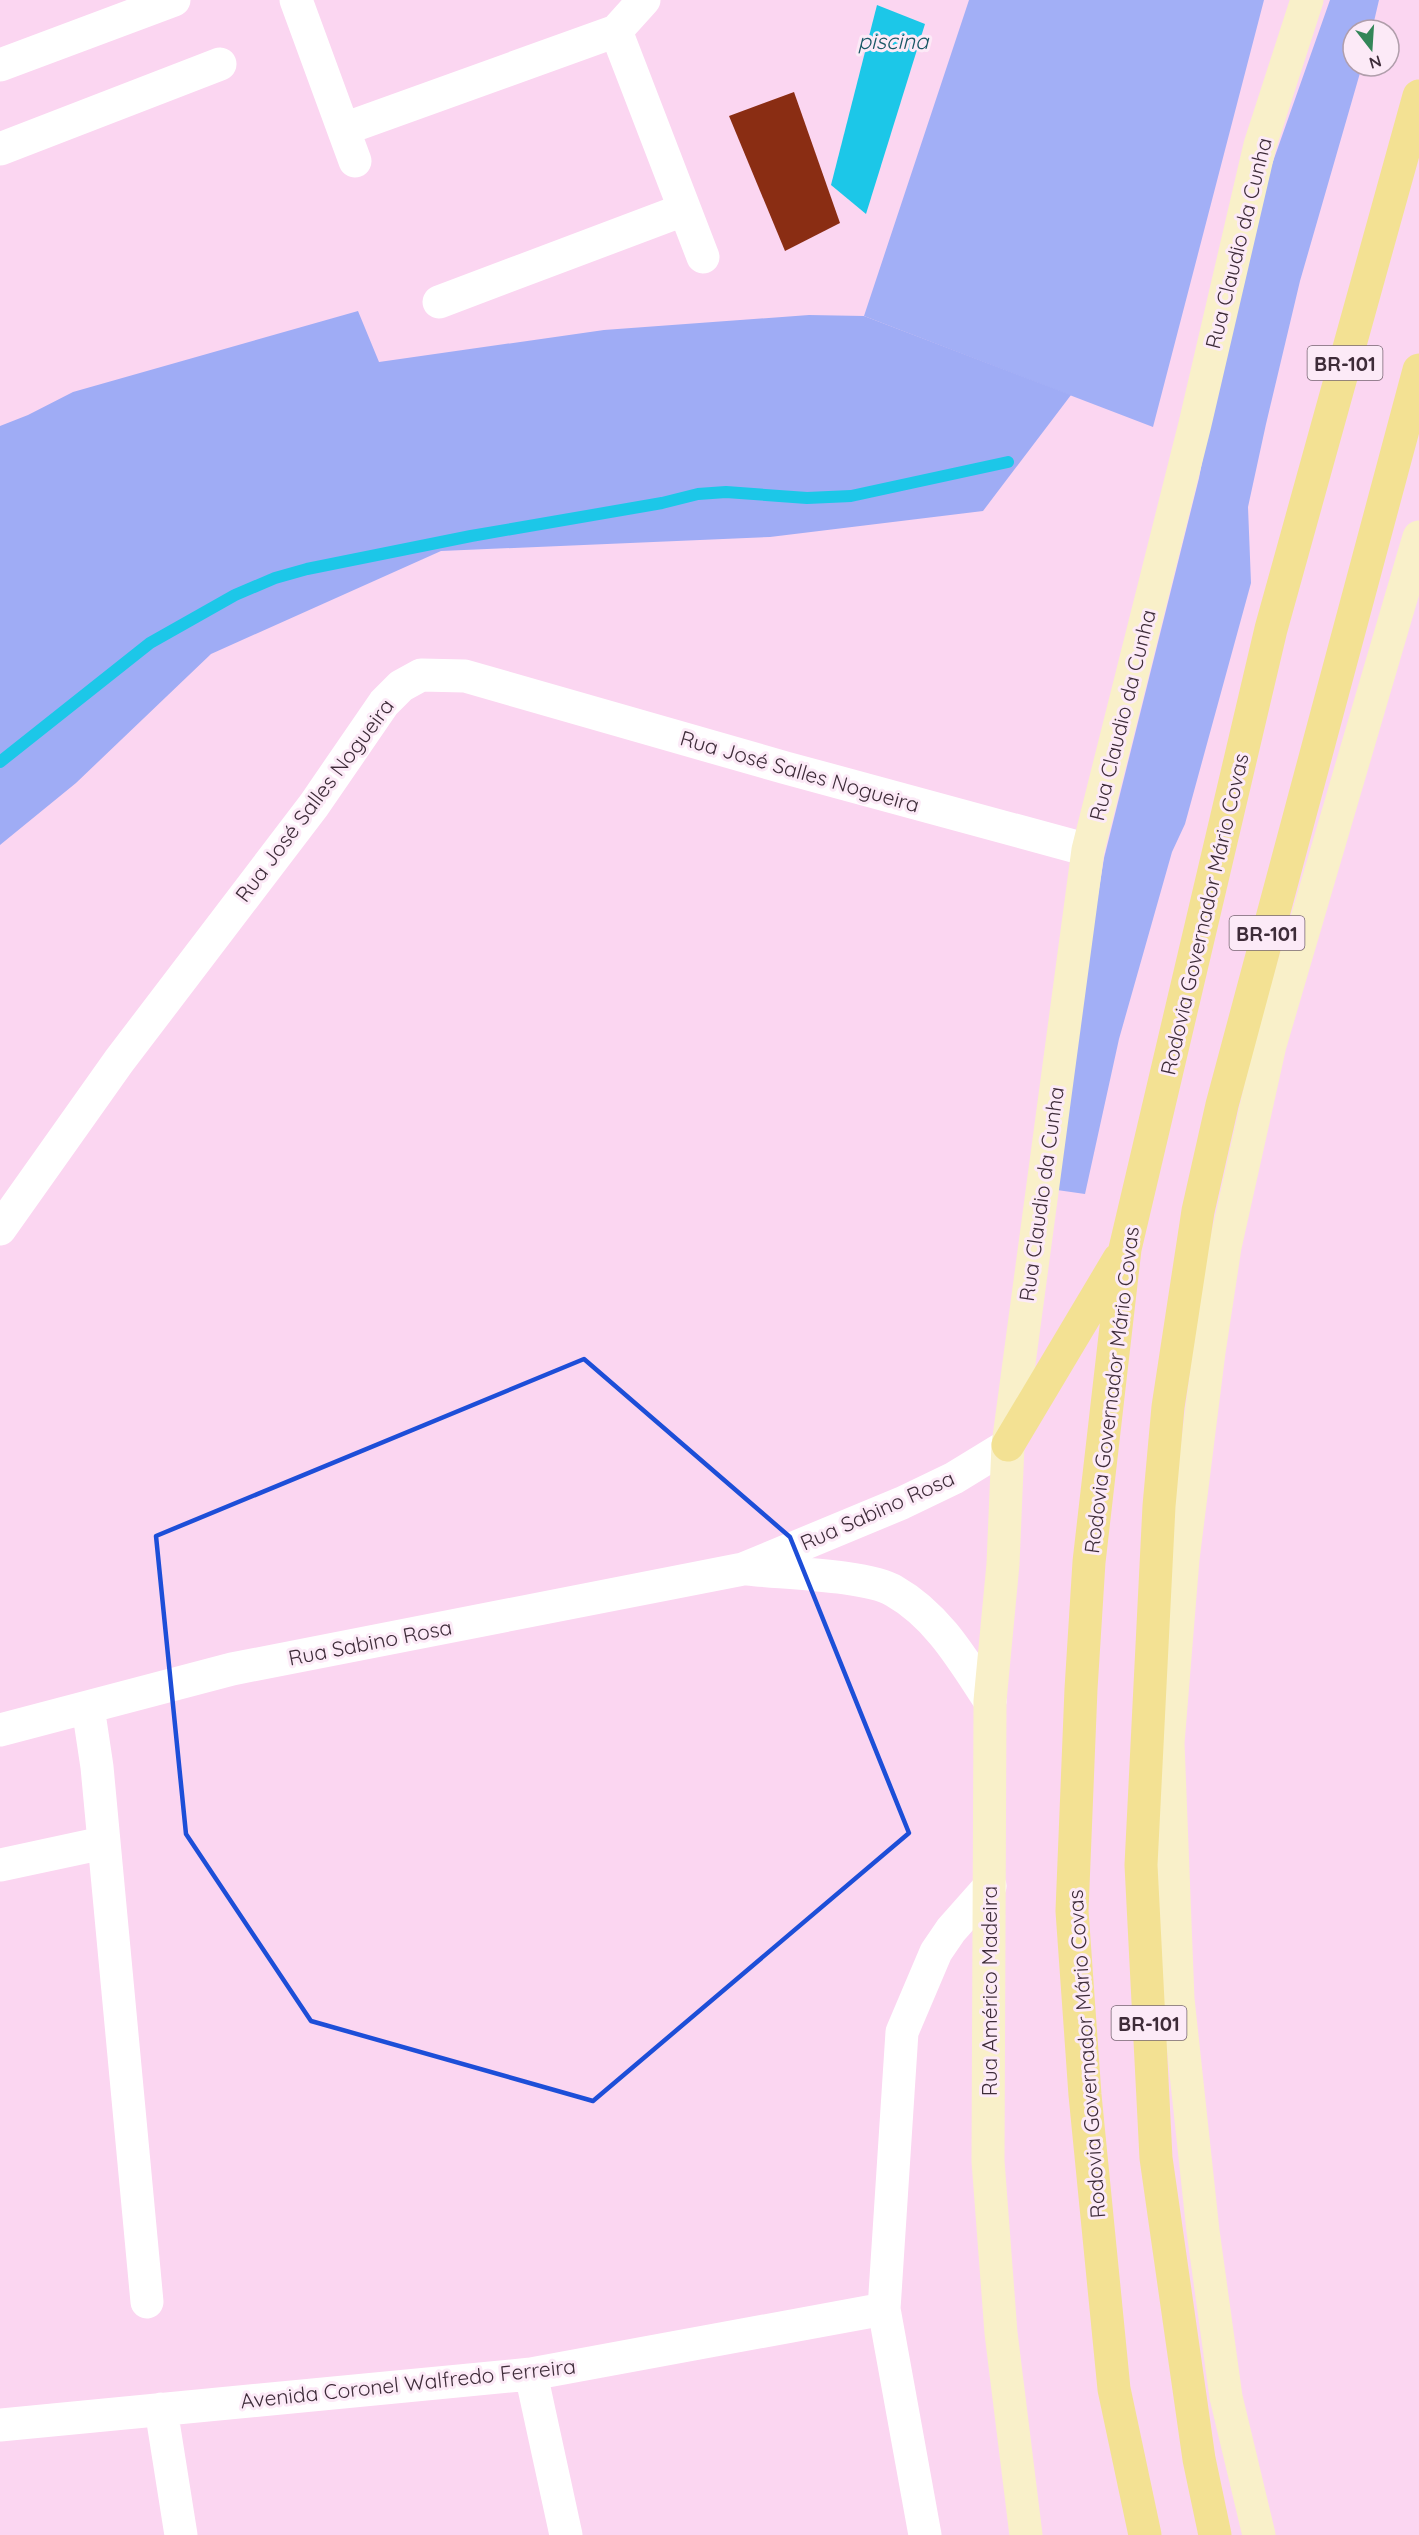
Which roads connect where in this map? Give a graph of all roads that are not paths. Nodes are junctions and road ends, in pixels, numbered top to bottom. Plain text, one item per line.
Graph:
1 (174, 0) edge
2 (296, 0) edge
3 (644, 0) edge
4 (1307, 0) edge
5 (616, 32) junction
6 (220, 64) dead end
7 (0, 65) edge
8 (1419, 96) edge
9 (344, 129) junction
10 (0, 149) edge
11 (355, 161) dead end
12 (683, 210) junction
13 (703, 257) dead end
14 (439, 302) dead end
15 (1419, 370) edge
16 (1419, 537) edge
17 (1088, 850) junction
18 (0, 1229) edge
19 (1125, 1249) junction
20 (1008, 1445) junction
21 (743, 1569) junction
22 (990, 1701) junction
23 (88, 1707) junction
24 (0, 1730) edge
25 (103, 1843) junction
26 (0, 1865) edge
27 (990, 1886) junction
28 (147, 2302) dead end
29 (884, 2309) junction
30 (531, 2374) junction
31 (161, 2409) junction
32 (0, 2425) edge
33 (181, 2535) edge
34 (566, 2535) edge
35 (925, 2535) edge
36 (1026, 2535) edge
37 (1145, 2535) edge
38 (1215, 2535) edge
39 (1259, 2535) edge

1 - 7 street
2 - 9 street
3 - 5 street
4 - 17 street, Rua Claudio da Cunha
5 - 9 street
5 - 12 street
6 - 10 street
8 - 19 main road, Rodovia Governador Mário Covas / BR-101
9 - 11 street
12 - 13 street
12 - 14 street
15 - 38 main road, BR-101
16 - 39 street
17 - 18 street, Rua José Salles Nogueira
17 - 20 street, Rua Claudio da Cunha
19 - 20 main road
19 - 37 main road, Rodovia Governador Mário Covas / BR-101
20 - 21 street, Rua Sabino Rosa
20 - 22 street, Rua Américo Madeira
21 - 22 street, Rua Sabino Rosa
21 - 23 street, Rua Sabino Rosa
22 - 27 street, Rua Américo Madeira
23 - 24 street, Rua Sabino Rosa
23 - 25 street
25 - 26 street
25 - 28 street
27 - 29 street
27 - 36 street, Rua Américo Madeira
29 - 30 street, Avenida Coronel Walfredo Ferreira
29 - 35 street
30 - 31 street, Avenida Coronel Walfredo Ferreira
30 - 34 street
31 - 32 street, Avenida Coronel Walfredo Ferreira
31 - 33 street

